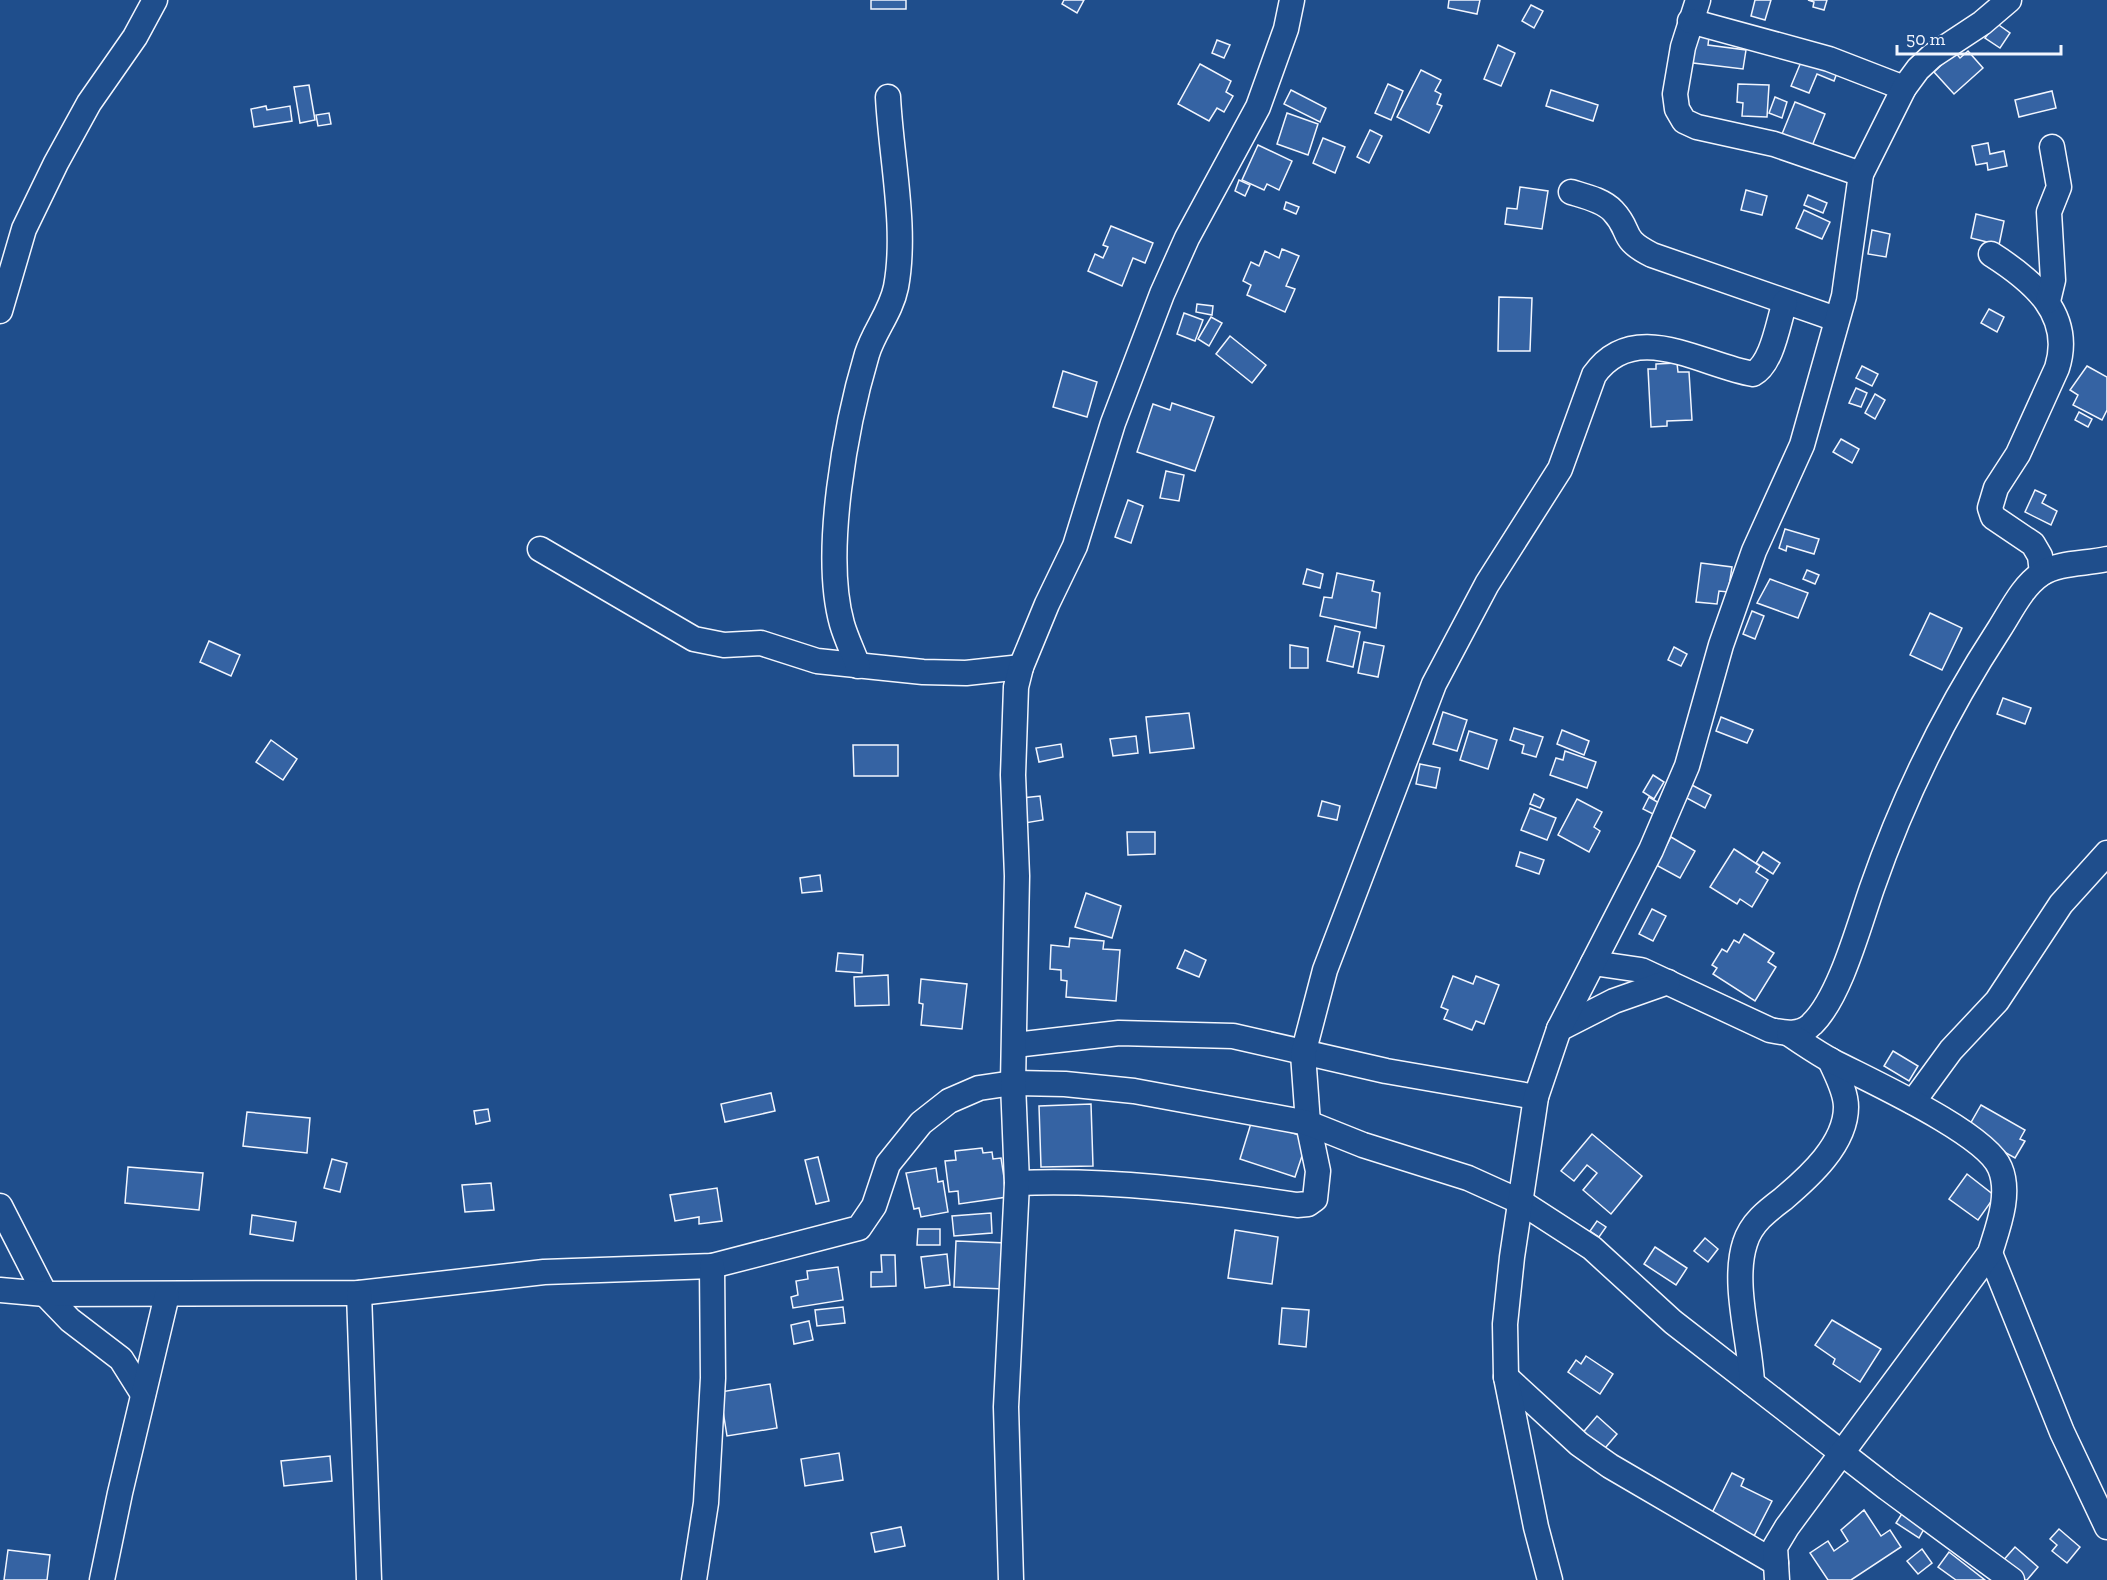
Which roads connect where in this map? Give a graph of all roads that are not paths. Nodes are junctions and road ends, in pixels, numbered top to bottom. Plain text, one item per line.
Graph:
1 (155, 0) edge
2 (1292, 0) edge
3 (2009, 0) edge
4 (1694, 10) edge
5 (1904, 88) junction
6 (888, 97) dead end
7 (2052, 147) dead end
8 (1862, 174) junction
9 (1570, 192) dead end
10 (1991, 254) dead end
11 (2048, 301) junction
12 (1785, 302) junction
13 (0, 311) edge
14 (1836, 319) junction
15 (540, 549) dead end
16 (2107, 559) edge
17 (2042, 573) junction
18 (858, 666) junction
19 (1021, 667) junction
20 (2107, 853) edge
21 (1593, 963) junction
22 (1668, 982) junction
23 (1559, 1029) junction
24 (1789, 1034) junction
25 (1015, 1044) junction
26 (1303, 1054) junction
27 (1830, 1060) junction
28 (1013, 1083) junction
29 (1536, 1097) junction
30 (1913, 1102) junction
31 (1308, 1123) junction
32 (1017, 1183) junction
33 (1521, 1202) junction
34 (0, 1206) edge
35 (1990, 1253) junction
36 (712, 1266) junction
37 (0, 1290) edge
38 (359, 1293) junction
39 (45, 1294) junction
40 (167, 1295) junction
41 (1506, 1377) junction
42 (1752, 1383) junction
43 (143, 1394) junction
44 (1843, 1452) junction
45 (2107, 1527) edge
46 (1776, 1572) edge
47 (102, 1580) edge
48 (369, 1580) edge
49 (694, 1580) edge
50 (1011, 1580) edge
51 (1550, 1580) edge
52 (2012, 1580) edge

1 - 13 street
2 - 19 street
3 - 5 street
4 - 5 street
4 - 8 street
5 - 8 street
6 - 18 street
7 - 11 street
8 - 14 street
9 - 12 street
10 - 11 street
11 - 17 street
12 - 14 street
12 - 26 street
14 - 21 street
15 - 18 street
16 - 17 street
17 - 24 street
18 - 19 street
19 - 25 street
20 - 30 street
21 - 22 street
21 - 23 street
22 - 23 street
22 - 24 street
23 - 29 street
24 - 27 street
25 - 26 street
25 - 28 street
26 - 29 street
26 - 31 street
27 - 30 street
27 - 42 street
28 - 31 street
28 - 32 street
28 - 36 street
29 - 33 street
30 - 35 street
31 - 32 street
31 - 33 street
32 - 50 street
33 - 41 street
33 - 42 street
34 - 39 street
35 - 44 street
35 - 45 street
36 - 38 street
36 - 49 street
37 - 39 street
38 - 40 street
38 - 48 street
39 - 40 street
39 - 43 street
40 - 43 street
41 - 46 street
41 - 51 street
42 - 44 street
43 - 47 street
44 - 46 street
44 - 52 street

